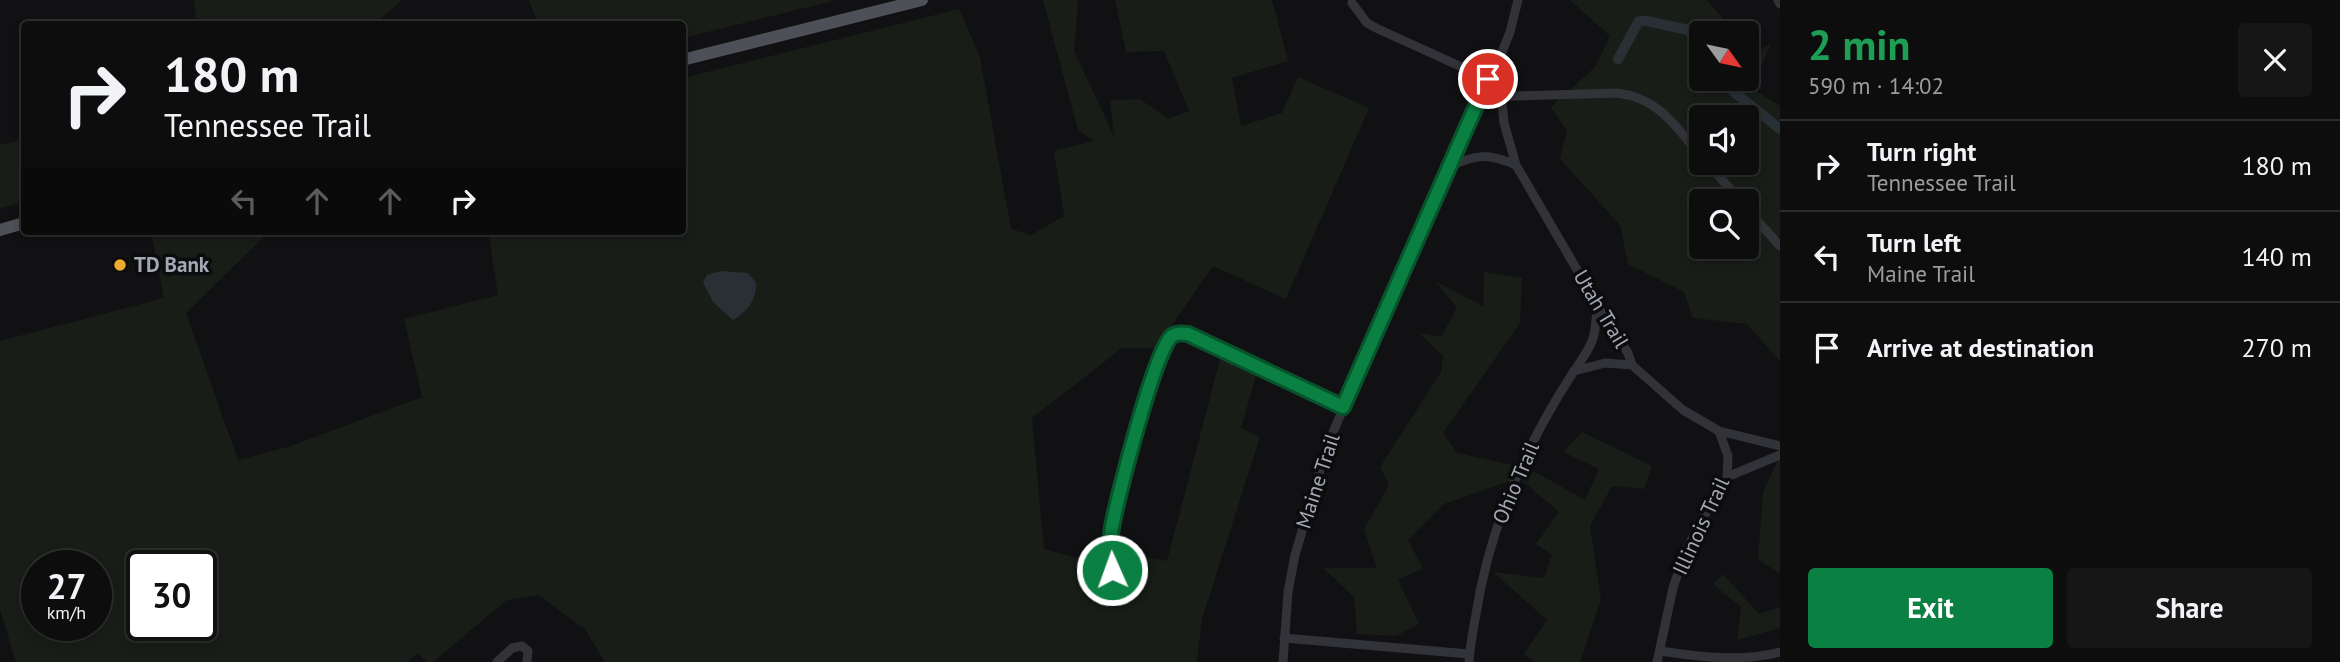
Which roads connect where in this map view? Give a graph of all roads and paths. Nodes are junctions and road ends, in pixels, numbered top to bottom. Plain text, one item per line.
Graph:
1 (922, 0) edge
2 (1524, 0) edge
3 (1352, 3) dead end
4 (1517, 4) edge
5 (686, 59) edge
6 (1498, 62) junction
7 (1488, 79) junction
8 (1482, 97) junction
9 (1500, 97) junction
10 (1689, 142) edge
11 (1516, 165) junction
12 (1450, 167) junction
13 (1718, 175) edge
14 (1730, 189) edge
15 (1759, 223) edge
16 (21, 224) edge
17 (0, 230) edge
18 (1780, 246) edge
19 (1597, 301) junction
20 (1632, 365) junction
21 (1574, 371) junction
22 (1343, 407) junction
23 (1719, 431) junction
24 (1780, 446) edge
25 (1780, 455) edge
26 (1727, 477) junction
27 (1112, 570) dead end
28 (1284, 638) junction
29 (1660, 651) junction
30 (1780, 652) edge
31 (1469, 658) edge
32 (497, 662) edge
33 (527, 662) edge
34 (1283, 662) edge
35 (1657, 662) edge

1 - 5 main road
2 - 4 street
3 - 7 street
4 - 6 street, Maine Trail
6 - 7 street, Maine Trail
6 - 9 street, Utah Trail
7 - 8 street, Maine Trail
8 - 9 street
8 - 12 street, Maine Trail
9 - 10 street
9 - 11 street, Utah Trail
11 - 12 street
11 - 19 street, Utah Trail
12 - 22 street, Maine Trail
13 - 14 street
15 - 18 street
16 - 17 main road
19 - 20 street, Utah Trail
19 - 21 street, Ohio Trail
20 - 21 street
20 - 23 street, Utah Trail
21 - 31 street, Ohio Trail
22 - 27 street
22 - 28 street, Maine Trail
23 - 24 street, Utah Trail
23 - 26 street, Illinois Trail
25 - 26 street
26 - 29 street, Illinois Trail
28 - 31 street
28 - 34 street, Maine Trail
29 - 30 street
29 - 35 street, Illinois Trail
32 - 33 street

